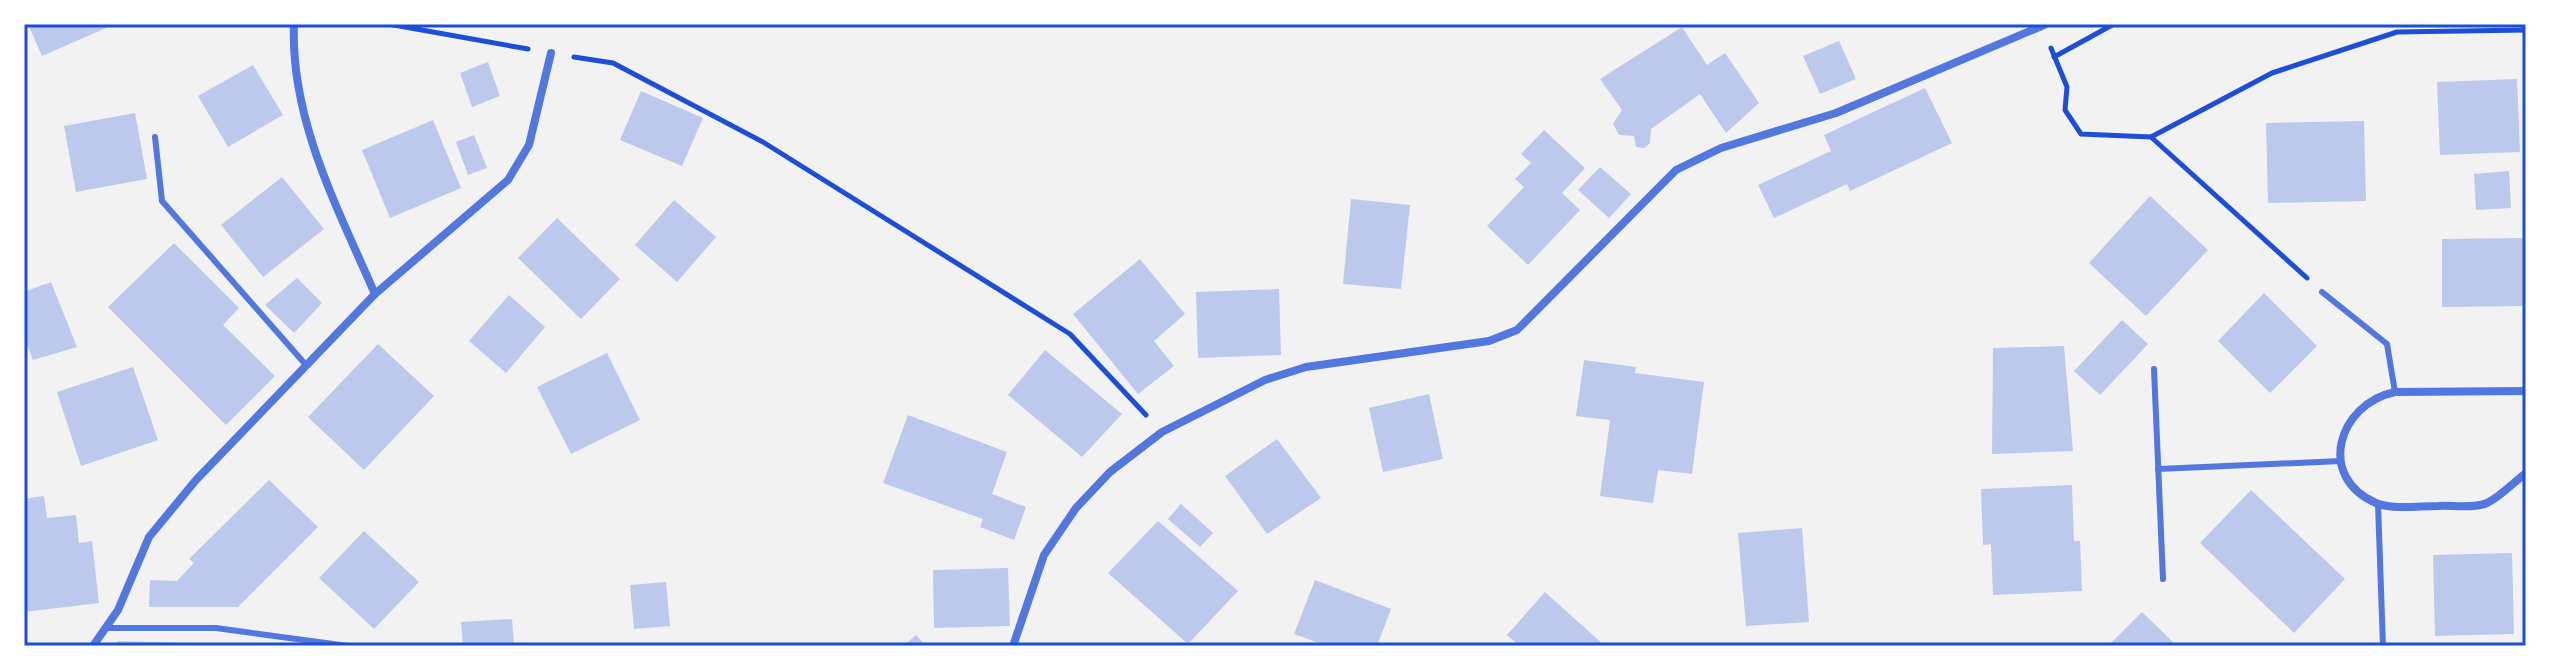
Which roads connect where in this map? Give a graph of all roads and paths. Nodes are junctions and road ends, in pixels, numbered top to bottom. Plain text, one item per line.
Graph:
1 (294, 24) edge
2 (388, 24) edge
3 (2114, 24) edge
4 (2044, 25) edge
5 (2526, 30) edge
6 (551, 53) junction
7 (155, 137) dead end
8 (2151, 137) junction
9 (2322, 292) joint
10 (375, 294) junction
11 (306, 365) junction
12 (2154, 369) dead end
13 (2526, 391) edge
14 (2395, 392) junction
15 (1162, 432) junction
16 (2341, 461) junction
17 (2158, 469) junction
18 (2526, 473) edge
19 (2378, 504) junction
20 (2163, 579) dead end
21 (106, 628) junction
22 (93, 646) edge
23 (348, 646) edge
24 (1013, 646) edge
25 (2383, 646) edge

1 - 10 street
2 - 6 path
3 - 8 path
4 - 15 street
5 - 8 path
6 - 10 street
6 - 15 path
7 - 11 lane
8 - 9 path
9 - 14 lane
10 - 11 street
11 - 21 street
12 - 17 lane
13 - 14 street
14 - 16 street
15 - 24 street
16 - 17 lane
16 - 19 street
17 - 20 lane
18 - 19 street
19 - 25 lane
21 - 22 street
21 - 23 lane

